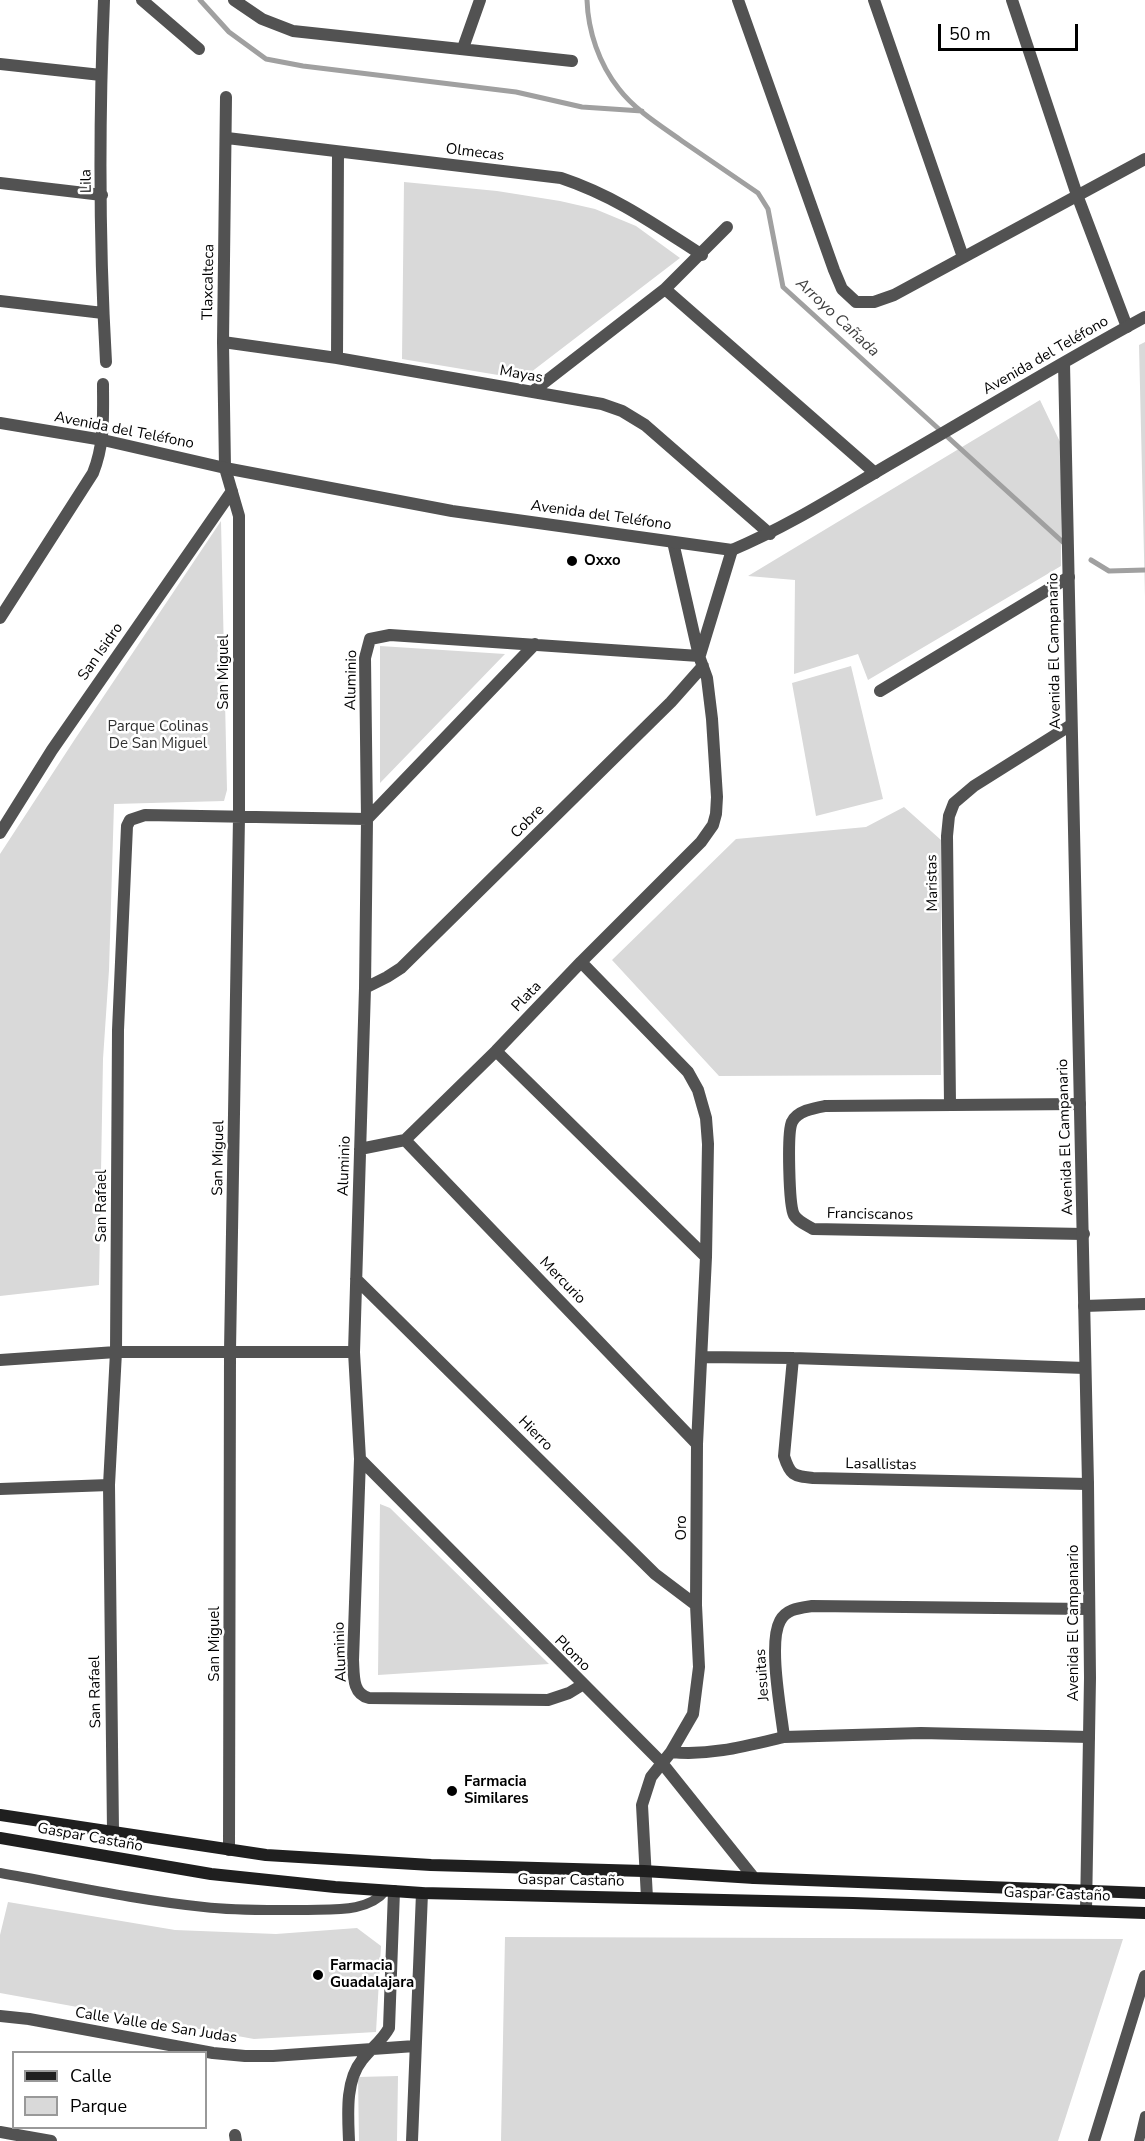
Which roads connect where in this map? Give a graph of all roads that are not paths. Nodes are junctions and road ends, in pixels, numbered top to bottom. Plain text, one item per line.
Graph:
1 (104, 0) edge
2 (142, 0) edge
3 (234, 0) edge
4 (480, 0) edge
5 (738, 0) edge
6 (874, 0) edge
7 (1012, 0) edge
8 (199, 48) dead end
9 (463, 48) junction
10 (572, 61) dead end
11 (0, 64) edge
12 (101, 75) junction
13 (226, 97) dead end
14 (226, 138) junction
15 (338, 152) junction
16 (1145, 159) edge
17 (0, 183) edge
18 (102, 195) junction
19 (1077, 195) junction
20 (727, 227) dead end
21 (702, 255) junction
22 (963, 257) junction
23 (665, 289) junction
24 (0, 301) edge
25 (104, 313) junction
26 (1145, 317) edge
27 (1127, 327) junction
28 (223, 342) junction
29 (337, 358) junction
30 (106, 362) dead end
31 (1064, 363) junction
32 (104, 384) dead end
33 (532, 392) junction
34 (0, 423) edge
35 (103, 440) junction
36 (225, 468) junction
37 (875, 473) junction
38 (232, 492) junction
39 (770, 534) junction
40 (673, 542) junction
41 (732, 550) junction
42 (1069, 577) junction
43 (0, 618) edge
44 (535, 644) junction
45 (701, 661) junction
46 (880, 691) dead end
47 (1071, 725) junction
48 (239, 817) junction
49 (367, 819) junction
50 (0, 833) edge
51 (702, 842) joint
52 (581, 962) junction
53 (365, 988) junction
54 (496, 1051) junction
55 (950, 1104) junction
56 (1080, 1104) junction
57 (405, 1140) junction
58 (360, 1149) junction
59 (1084, 1234) junction
60 (706, 1257) junction
61 (356, 1279) junction
62 (1145, 1304) edge
63 (1084, 1306) junction
64 (230, 1351) junction
65 (116, 1352) junction
66 (354, 1352) junction
67 (702, 1357) junction
68 (793, 1358) junction
69 (0, 1360) edge
70 (1085, 1368) junction
71 (697, 1444) junction
72 (360, 1459) junction
73 (1088, 1484) junction
74 (109, 1485) junction
75 (0, 1489) edge
76 (696, 1605) junction
77 (1089, 1609) junction
78 (582, 1685) junction
79 (784, 1737) junction
80 (1089, 1737) junction
81 (671, 1752) junction
82 (662, 1763) junction
83 (0, 1815) edge
84 (113, 1831) junction
85 (0, 1838) edge
86 (229, 1850) junction
87 (644, 1871) junction
88 (0, 1873) edge
89 (754, 1878) junction
90 (390, 1891) junction
91 (1087, 1891) junction
92 (422, 1893) junction
93 (1145, 1893) edge
94 (646, 1898) junction
95 (1086, 1911) junction
96 (1145, 1913) edge
97 (1145, 1976) edge
98 (0, 2016) edge
99 (415, 2046) junction
100 (370, 2050) junction
101 (202, 2051) edge
102 (207, 2052) edge
103 (1145, 2116) edge
104 (0, 2132) edge
105 (51, 2141) edge
106 (349, 2141) edge
107 (412, 2141) edge
108 (1094, 2141) edge
109 (1139, 2141) edge

1 - 12 street, Lila
2 - 8 street
3 - 9 street
4 - 9 street
5 - 22 street
6 - 22 street
7 - 19 street
9 - 10 street
11 - 12 street
12 - 18 street, Lila
13 - 14 street, Tlaxcalteca
14 - 15 street, Olmecas
14 - 28 street, Tlaxcalteca
15 - 21 street, Olmecas
15 - 29 street
16 - 19 street
17 - 18 street
18 - 25 street, Lila
19 - 22 street
19 - 27 street
20 - 21 street
21 - 23 street
23 - 33 street
23 - 37 street
24 - 25 street
25 - 30 street, Lila
26 - 27 street, Avenida del Teléfono
27 - 31 street, Avenida del Teléfono
28 - 29 street, Mayas
28 - 36 street, Tlaxcalteca
29 - 33 street, Mayas
31 - 37 street, Avenida del Teléfono
31 - 42 street, Avenida El Campanario
32 - 35 street
33 - 39 street, Mayas
34 - 35 street, Avenida del Teléfono
35 - 36 street, Avenida del Teléfono
35 - 43 street
36 - 38 street, San Miguel
36 - 40 street, Avenida del Teléfono
37 - 39 street, Avenida del Teléfono
38 - 48 street, San Miguel
38 - 50 street, San Isidro
39 - 41 street, Avenida del Teléfono
40 - 41 street, Avenida del Teléfono
40 - 45 street, Cobre
41 - 45 street, Cobre
42 - 46 street
42 - 47 street, Avenida El Campanario
44 - 45 street
44 - 49 street
44 - 49 street, Aluminio
45 - 51 street, Cobre
45 - 53 street, Cobre
47 - 55 street, Maristas
47 - 56 street, Avenida El Campanario
48 - 49 street, San Rafael
48 - 64 street, San Miguel
48 - 65 street, San Rafael
49 - 53 street, Aluminio
51 - 52 street, Plata
52 - 54 street, Plata
52 - 60 street, Oro
53 - 58 street, Aluminio
54 - 57 street, Plata
54 - 60 street
55 - 56 street, Franciscanos
55 - 59 street, Franciscanos
56 - 59 street, Avenida El Campanario
57 - 58 street
57 - 71 street, Mercurio
58 - 61 street, Aluminio
59 - 63 street, Avenida El Campanario
60 - 67 street, Oro
61 - 66 street, Aluminio
61 - 76 street, Hierro
62 - 63 street
63 - 70 street, Avenida El Campanario
64 - 65 street
64 - 66 street
64 - 86 street, San Miguel
65 - 69 street
65 - 74 street, San Rafael
66 - 72 street, Aluminio
67 - 68 street
67 - 71 street, Oro
68 - 70 street
68 - 73 street, Lasallistas
70 - 73 street, Avenida El Campanario
71 - 76 street, Oro
72 - 78 street, Plomo
72 - 78 street, Aluminio
73 - 77 street, Avenida El Campanario
74 - 75 street
74 - 84 street, San Rafael
76 - 81 street, Oro
77 - 79 street, Jesuitas
77 - 80 street, Avenida El Campanario
78 - 82 street, Plomo
79 - 80 street
79 - 81 street
80 - 91 street, Avenida El Campanario
81 - 82 street, Oro
82 - 87 street, Oro
82 - 89 street, Plomo
83 - 84 main road, Gaspar Castaño
84 - 86 main road, Gaspar Castaño
85 - 90 main road, Gaspar Castaño
86 - 87 main road, Gaspar Castaño
87 - 89 main road, Gaspar Castaño
87 - 94 street, Oro
88 - 90 lane
89 - 91 main road, Gaspar Castaño
90 - 92 main road, Gaspar Castaño
90 - 100 street
91 - 93 main road, Gaspar Castaño
91 - 95 street, Avenida El Campanario
92 - 94 main road, Gaspar Castaño
92 - 99 street
94 - 95 main road, Gaspar Castaño
95 - 96 main road, Gaspar Castaño
97 - 108 street
98 - 101 street, Calle Valle de San Judas
99 - 100 street, Calle Valle de San Judas
99 - 107 street
100 - 102 street, Calle Valle de San Judas
100 - 106 street
103 - 109 lane
104 - 105 street

